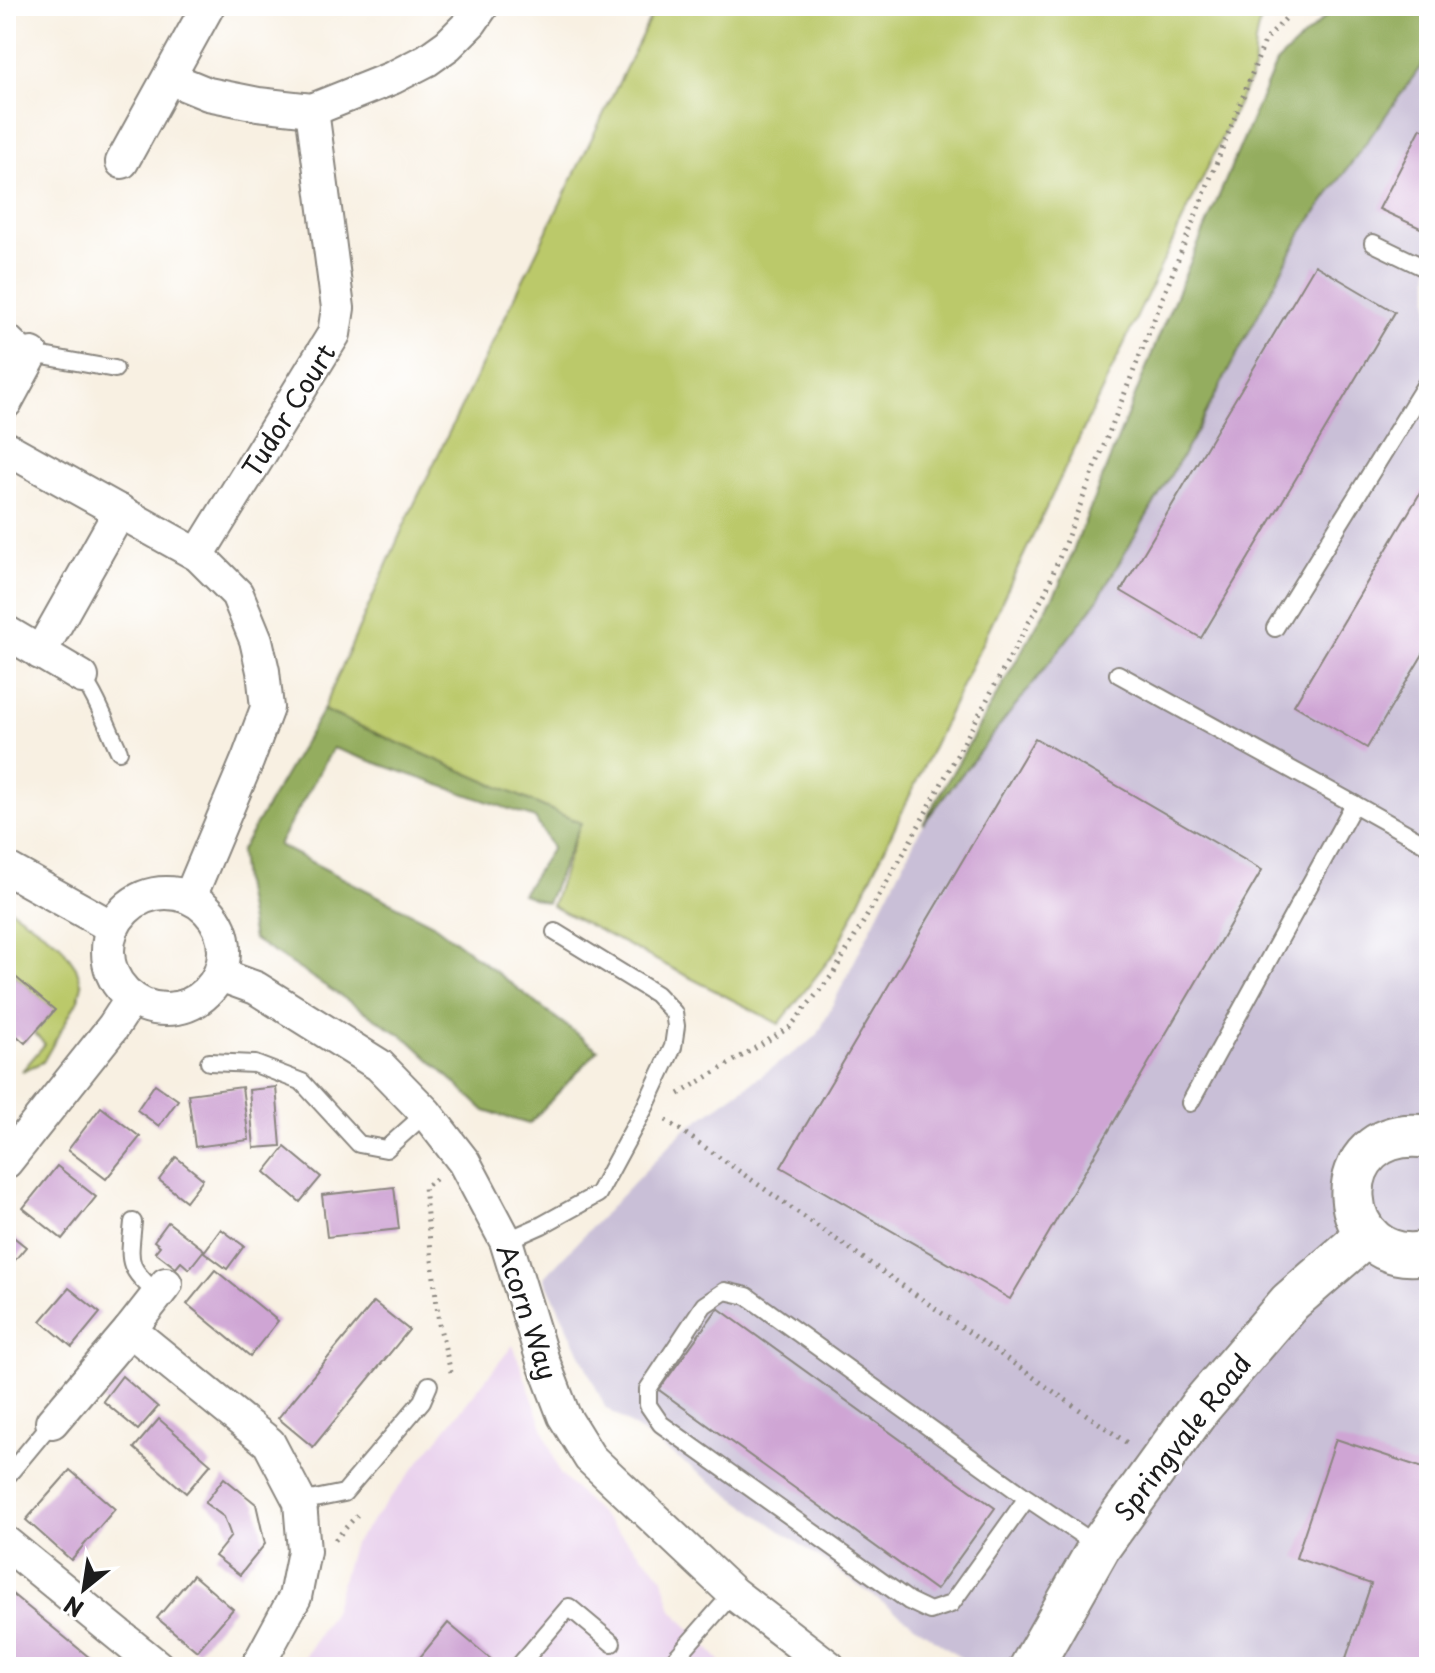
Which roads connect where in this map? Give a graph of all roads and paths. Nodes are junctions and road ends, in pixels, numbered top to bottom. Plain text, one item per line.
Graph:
1 (208, 6) edge
2 (482, 6) edge
3 (1297, 6) edge
4 (169, 78) junction
5 (312, 110) junction
6 (122, 162) dead end
7 (1373, 243) dead end
8 (1429, 270) edge
9 (6, 329) edge
10 (32, 354) junction
11 (115, 369) dead end
12 (1429, 379) edge
13 (6, 402) edge
14 (6, 448) edge
15 (120, 511) junction
16 (198, 555) junction
17 (1275, 628) dead end
18 (6, 632) edge
19 (40, 653) junction
20 (1118, 674) dead end
21 (82, 677) joint
22 (119, 751) dead end
23 (1354, 804) junction
24 (1429, 846) edge
25 (6, 868) edge
26 (190, 897) junction
27 (112, 927) junction
28 (555, 932) dead end
29 (220, 975) junction
30 (132, 998) junction
31 (209, 1062) dead end
32 (1190, 1103) dead end
33 (645, 1107) junction
34 (426, 1113) junction
35 (1429, 1137) edge
36 (6, 1162) edge
37 (133, 1222) dead end
38 (1367, 1235) junction
39 (506, 1241) junction
40 (1429, 1252) edge
41 (162, 1290) joint
42 (130, 1330) junction
43 (429, 1385) dead end
44 (52, 1422) joint
45 (1158, 1464) junction
46 (9, 1474) dead end
47 (1027, 1498) junction
48 (300, 1502) junction
49 (6, 1543) edge
50 (1099, 1547) junction
51 (733, 1593) junction
52 (612, 1643) dead end
53 (158, 1667) edge
54 (257, 1667) edge
55 (518, 1667) edge
56 (668, 1667) edge
57 (829, 1667) edge
58 (1031, 1667) edge

1 - 4 street
2 - 5 street
3 - 33 path
4 - 5 street
4 - 6 street
5 - 16 street, Tudor Court
7 - 8 lane
9 - 10 lane
10 - 11 lane
10 - 13 street
12 - 17 lane
14 - 15 street
15 - 16 street
15 - 19 street
16 - 26 street
18 - 19 street
19 - 21 street
20 - 23 lane
21 - 22 lane
23 - 24 lane
23 - 32 lane
25 - 27 street
26 - 27 street
26 - 29 street
27 - 30 street
28 - 33 lane
29 - 30 street
29 - 34 street, Acorn Way
30 - 36 street
31 - 34 lane
33 - 39 lane
33 - 45 path
34 - 39 street, Acorn Way
35 - 38 street
37 - 41 lane
38 - 40 street
38 - 45 street, Springvale Road
39 - 51 street, Acorn Way
41 - 42 street
42 - 44 street
42 - 48 street
43 - 48 lane
44 - 46 lane
45 - 50 street, Springvale Road
47 - 47 lane
47 - 50 lane
48 - 54 street
49 - 53 street
50 - 58 street, Springvale Road
51 - 56 lane
51 - 57 street, Acorn Way
52 - 55 lane

